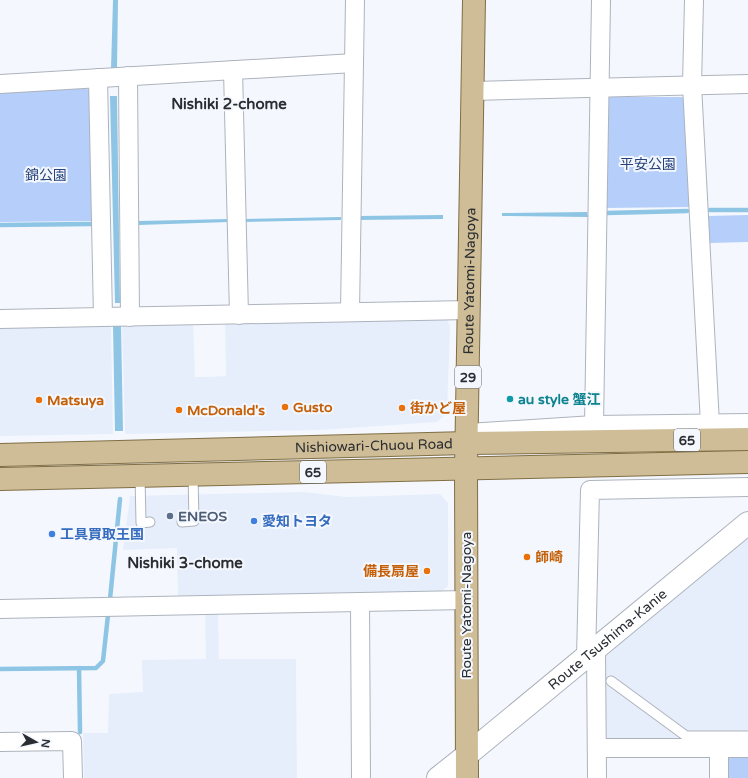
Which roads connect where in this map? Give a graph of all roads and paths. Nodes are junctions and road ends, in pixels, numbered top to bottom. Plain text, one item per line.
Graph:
1 (355, 0) edge
2 (474, 0) edge
3 (601, 0) edge
4 (694, 0) edge
5 (354, 62) junction
6 (233, 70) junction
7 (128, 76) junction
8 (98, 78) junction
9 (0, 84) edge
10 (748, 84) edge
11 (692, 85) junction
12 (598, 88) junction
13 (473, 91) junction
14 (469, 310) junction
15 (350, 312) junction
16 (239, 314) junction
17 (103, 317) junction
18 (130, 317) junction
19 (0, 319) edge
20 (748, 423) edge
21 (710, 424) junction
22 (594, 426) junction
23 (467, 438) junction
24 (748, 439) edge
25 (0, 455) edge
26 (748, 462) edge
27 (466, 469) junction
28 (193, 475) junction
29 (140, 476) junction
30 (0, 479) edge
31 (748, 487) edge
32 (150, 522) dead end
33 (182, 522) dead end
34 (748, 523) edge
35 (466, 600) junction
36 (360, 602) junction
37 (0, 609) edge
38 (591, 653) junction
39 (611, 681) dead end
40 (748, 736) edge
41 (0, 742) edge
42 (597, 748) junction
43 (719, 748) junction
44 (748, 748) edge
45 (466, 755) junction
46 (73, 778) edge
47 (361, 778) edge
48 (438, 778) edge
49 (467, 778) edge
50 (597, 778) edge
51 (719, 778) edge

1 - 5 street
2 - 13 main road, Route Yatomi-Nagoya / 29
3 - 12 street
4 - 11 street
5 - 6 street
5 - 15 street
6 - 7 street
6 - 16 street
7 - 8 street
7 - 18 street
8 - 9 street
8 - 17 street
10 - 11 street
11 - 12 street
11 - 21 street
12 - 13 street
12 - 22 street
13 - 14 main road, Route Yatomi-Nagoya / 29
14 - 15 street
14 - 23 main road, Route Yatomi-Nagoya / 29
15 - 16 street
16 - 18 street
17 - 18 street
17 - 19 street
20 - 21 street
21 - 22 street
22 - 23 street
23 - 24 main road, Nishiowari-Chuou Road / 65
23 - 25 main road, Nishiowari-Chuou Road / 65
23 - 27 main road, Route Yatomi-Nagoya / 29
26 - 27 main road, Nishiowari-Chuou Road / 65
27 - 28 main road, Nishiowari-Chuou Road / 65
27 - 35 main road, Route Yatomi-Nagoya / 29
28 - 29 main road, Nishiowari-Chuou Road / 65
28 - 33 lane
29 - 30 main road, Nishiowari-Chuou Road / 65
29 - 32 lane
31 - 38 street
34 - 38 main road, Route Tsushima-Kanie
35 - 36 street
35 - 45 main road, Route Yatomi-Nagoya / 29
36 - 37 street
36 - 47 street
38 - 42 street
38 - 45 main road, Route Tsushima-Kanie
39 - 40 lane
41 - 46 street
42 - 43 street
42 - 50 street
43 - 44 street
43 - 51 street
45 - 48 main road, Route Tsushima-Kanie
45 - 49 main road, Route Yatomi-Nagoya / 29

